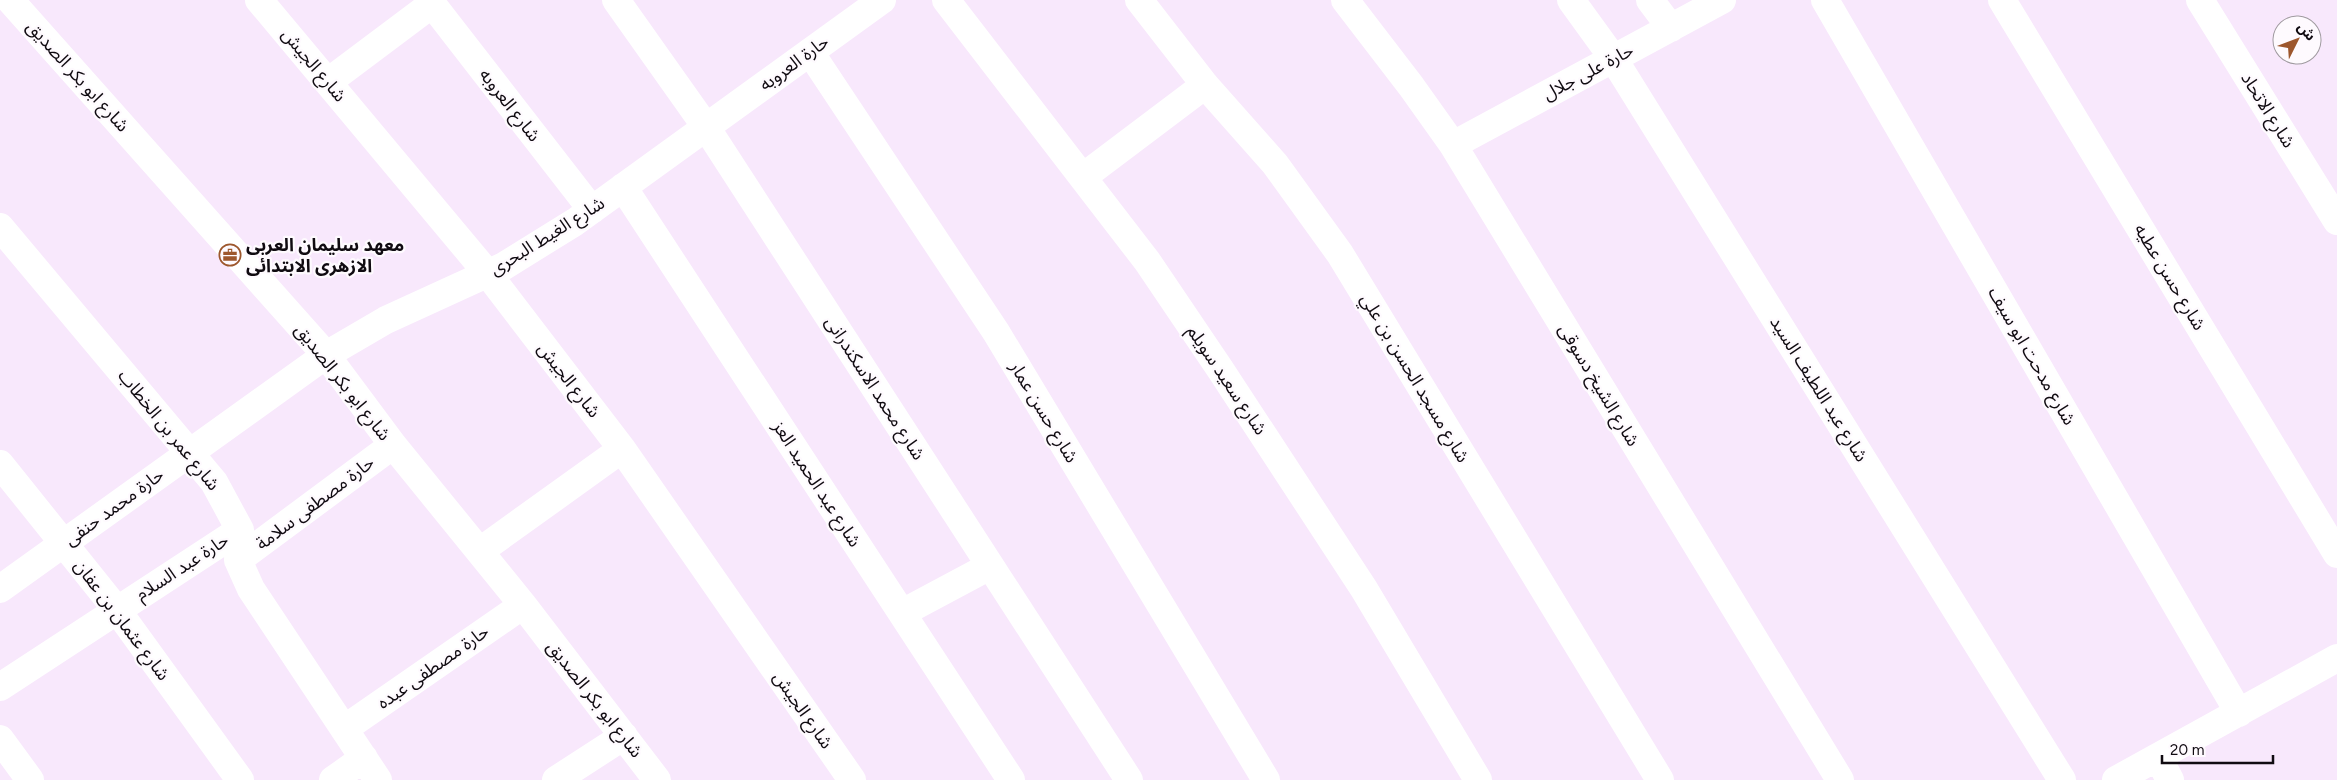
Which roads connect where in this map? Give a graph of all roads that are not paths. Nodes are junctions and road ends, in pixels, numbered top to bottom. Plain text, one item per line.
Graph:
1 (10, 0) edge
2 (259, 0) edge
3 (616, 0) edge
4 (882, 0) edge
5 (946, 0) edge
6 (1138, 0) edge
7 (1345, 0) edge
8 (1572, 0) edge
9 (1650, 0) edge
10 (1722, 0) edge
11 (1825, 0) edge
12 (2002, 0) edge
13 (2200, 0) edge
14 (431, 2) edge
15 (1671, 28) junction
16 (810, 52) junction
17 (1614, 58) junction
18 (328, 82) junction
19 (1205, 85) junction
20 (706, 127) junction
21 (1453, 145) junction
22 (1083, 177) junction
23 (623, 187) junction
24 (592, 210) junction
25 (2337, 221) edge
26 (0, 227) edge
27 (488, 274) junction
28 (326, 355) junction
29 (393, 445) junction
30 (622, 449) junction
31 (189, 453) junction
32 (0, 464) edge
33 (240, 530) junction
34 (64, 542) junction
35 (480, 551) junction
36 (2337, 554) edge
37 (238, 560) junction
38 (990, 566) junction
39 (0, 589) edge
40 (523, 605) junction
41 (117, 610) junction
42 (902, 613) junction
43 (2337, 658) edge
44 (0, 687) edge
45 (2239, 712) junction
46 (344, 729) junction
47 (624, 736) junction
48 (0, 739) edge
49 (2164, 768) edge
50 (371, 769) edge
51 (30, 780) edge
52 (240, 780) edge
53 (333, 780) edge
54 (556, 780) edge
55 (657, 780) edge
56 (852, 780) edge
57 (1011, 780) edge
58 (1129, 780) edge
59 (1266, 780) edge
60 (1478, 780) edge
61 (1660, 780) edge
62 (1840, 780) edge
63 (2062, 780) edge
64 (2116, 780) edge

1 - 28 street, شارع ابو بكر الصديق
2 - 18 street, شارع الجيش
3 - 20 street, شارع محمد الاسكندرانى
4 - 16 street, حارة العروبه
5 - 22 street, شارع سعيد سويلم
6 - 19 street, شارع مسجد الحسن بن علي
7 - 21 street, شارع الشيخ دسوقى
8 - 17 street, شارع عبد اللطيف السيد
9 - 15 street
10 - 15 street, حارة على جلال
11 - 45 street, شارع مدحت ابو سيف
12 - 36 street, شارع حسن عطيه
13 - 25 street, شارع الاتحاد
14 - 18 street
14 - 24 street, شارع العروبه
15 - 17 street, حارة على جلال
16 - 20 street, حارة العروبه
16 - 59 street, شارع حسن عمار
17 - 21 street, حارة على جلال
17 - 63 street, شارع عبد اللطيف السيد
18 - 27 street, شارع الجيش
19 - 22 street
19 - 61 street, شارع مسجد الحسن بن علي
20 - 23 street, شارع الغيط البحرى
20 - 38 street, شارع محمد الاسكندرانى
21 - 62 street, شارع الشيخ دسوقى
22 - 60 street, شارع سعيد سويلم
23 - 24 street, شارع الغيط البحرى
23 - 42 street, شارع عبد الحميد العز
24 - 27 street, شارع الغيط البحرى
26 - 31 street, شارع عمر بن الخطاب
27 - 28 street, شارع الغيط البحرى
27 - 30 street, شارع الجيش
28 - 29 street, شارع ابو بكر الصديق
28 - 31 street, حارة محمد حنفى
29 - 35 street, شارع ابو بكر الصديق
29 - 37 street, حارة مصطفى سلامة
30 - 35 street
30 - 56 street, شارع الجيش
31 - 33 street, شارع عمر بن الخطاب
31 - 34 street, حارة محمد حنفى
32 - 34 street, شارع عثمان بن عفان
33 - 37 street
33 - 41 street, حارة عبد السلام
34 - 39 street, حارة محمد حنفى
34 - 41 street, شارع عثمان بن عفان
35 - 40 street, شارع ابو بكر الصديق
37 - 46 street
38 - 42 street
38 - 58 street, شارع محمد الاسكندرانى
40 - 46 street, حارة مصطفى عبده
40 - 47 street, شارع ابو بكر الصديق
41 - 44 street, حارة عبد السلام
41 - 52 street, شارع عثمان بن عفان
42 - 57 street, شارع عبد الحميد العز
43 - 45 street
45 - 49 street
46 - 50 street
47 - 54 street
47 - 55 street, شارع ابو بكر الصديق
48 - 51 street
49 - 64 street
50 - 53 street

